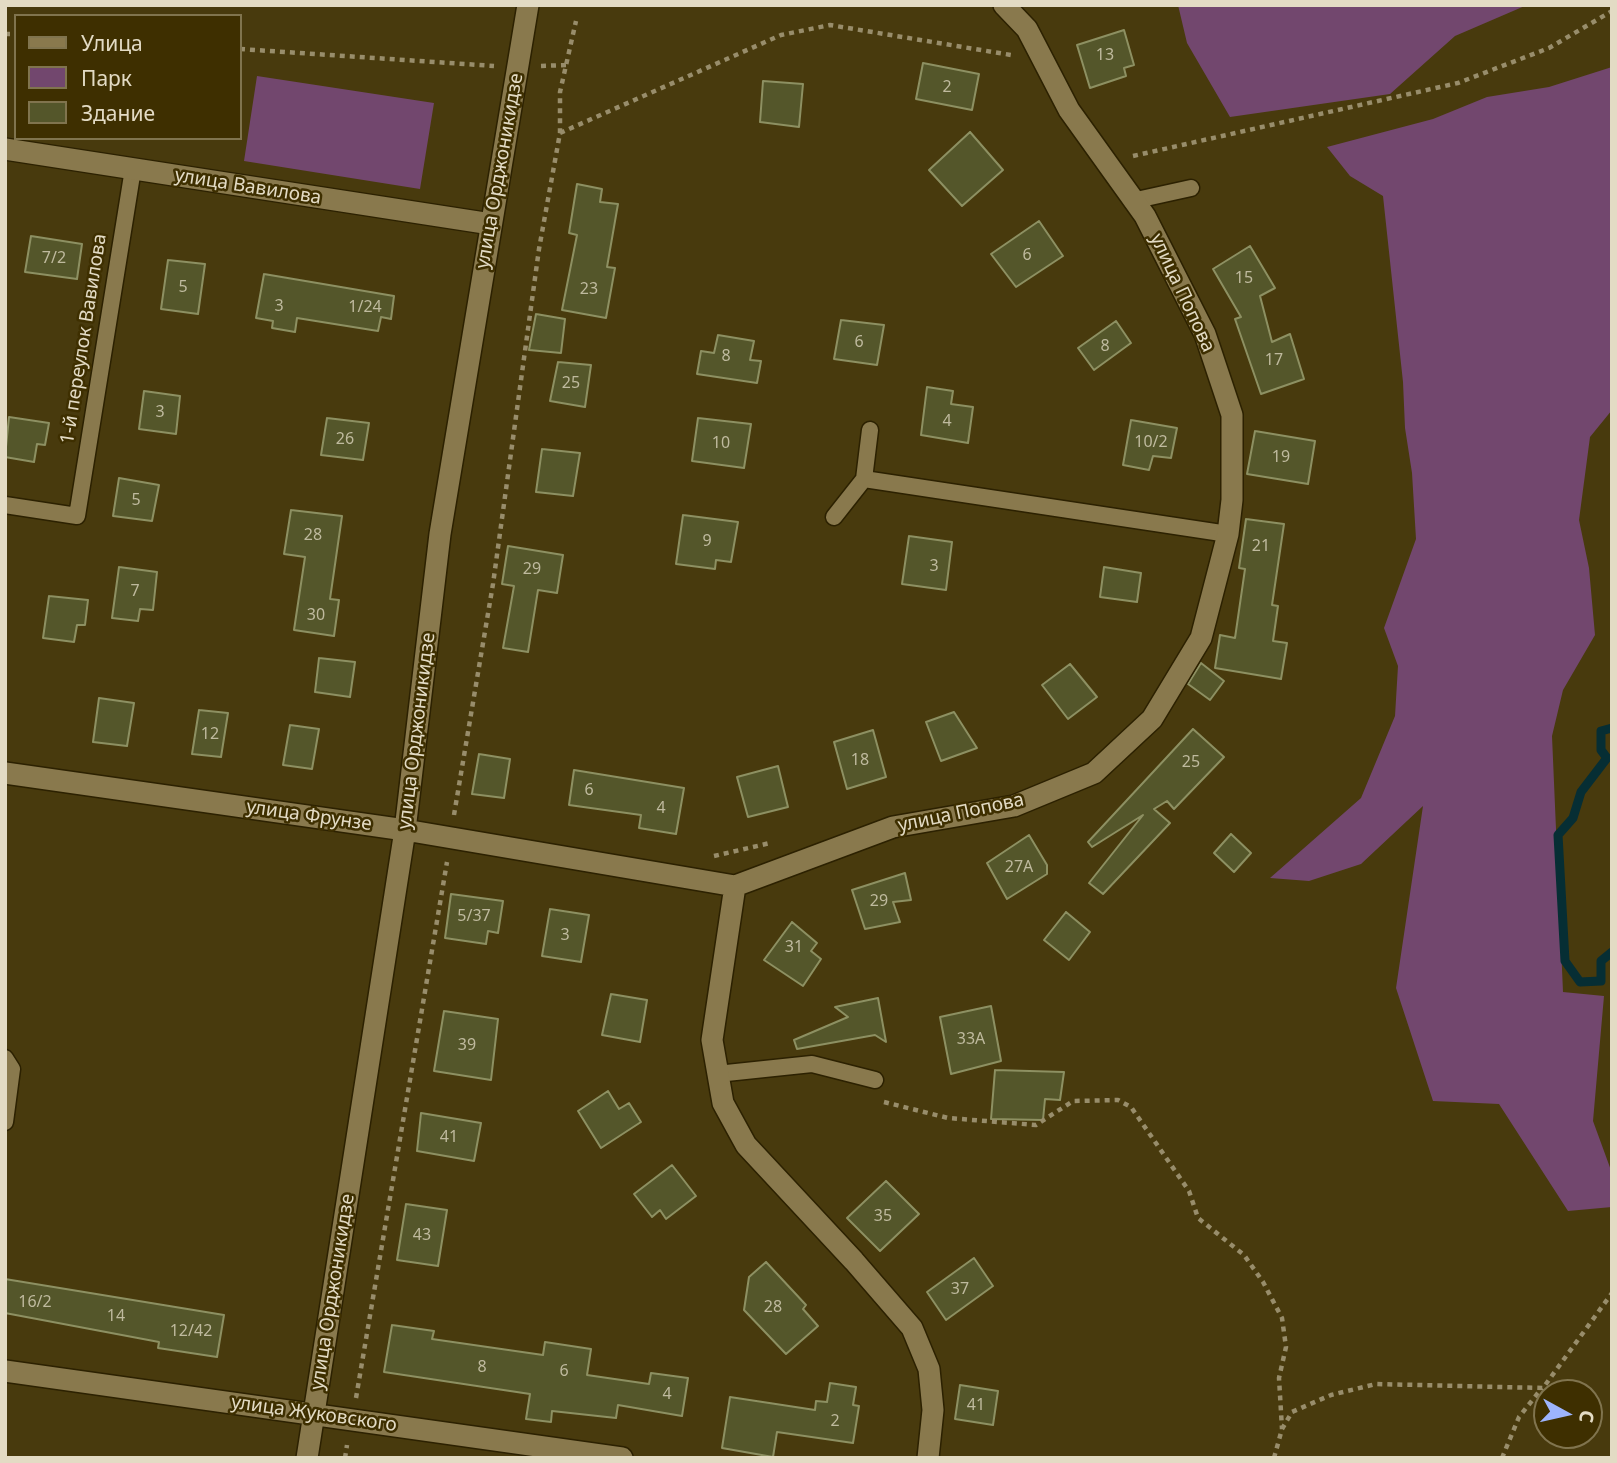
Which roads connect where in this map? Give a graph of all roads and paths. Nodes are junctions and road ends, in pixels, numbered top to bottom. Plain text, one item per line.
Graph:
1 (528, 5) edge
2 (1004, 5) edge
3 (1612, 11) edge
4 (576, 21) dead end
5 (242, 49) edge
6 (1017, 55) dead end
7 (518, 67) junction
8 (560, 133) junction
9 (1124, 147) dead end
10 (5, 149) edge
11 (133, 169) junction
12 (1191, 188) dead end
13 (1132, 201) junction
14 (491, 224) junction
15 (870, 430) dead end
16 (864, 479) junction
17 (5, 505) edge
18 (834, 517) dead end
19 (1228, 534) junction
20 (5, 773) edge
21 (405, 830) junction
22 (452, 830) junction
23 (773, 843) dead end
24 (706, 858) dead end
25 (735, 886) junction
26 (9, 1063) edge
27 (717, 1074) junction
28 (875, 1080) dead end
29 (878, 1100) dead end
30 (5, 1122) edge
31 (1612, 1293) edge
32 (5, 1371) edge
33 (1550, 1379) edge
34 (1533, 1388) edge
35 (1533, 1400) edge
36 (313, 1413) junction
37 (352, 1420) junction
38 (1282, 1429) junction
39 (307, 1458) edge
40 (622, 1458) edge
41 (928, 1458) edge
42 (1274, 1458) edge
43 (1502, 1458) edge

1 - 7 street, улица Орджоникидзе
2 - 13 street, улица Попова
3 - 9 path
4 - 8 path
5 - 7 path
6 - 8 path
7 - 14 street, улица Орджоникидзе
8 - 22 path
10 - 11 street, улица Вавилова
11 - 14 street, улица Вавилова
11 - 17 lane, 1-й переулок Вавилова
12 - 13 lane
13 - 19 street, улица Попова
14 - 21 street, улица Орджоникидзе
15 - 16 lane
16 - 18 lane
16 - 19 lane
19 - 25 street, улица Попова
20 - 21 street, улица Фрунзе
21 - 22 street, улица Фрунзе
21 - 36 street, улица Орджоникидзе
22 - 25 street, улица Фрунзе
22 - 37 path
23 - 24 path
25 - 27 street
26 - 30 lane
27 - 28 lane
27 - 41 street
29 - 38 path
31 - 33 path
32 - 36 street, улица Жуковского
34 - 38 path
35 - 43 path
36 - 37 street, улица Жуковского
36 - 39 street, улица Орджоникидзе
37 - 40 street, улица Жуковского
38 - 42 path

